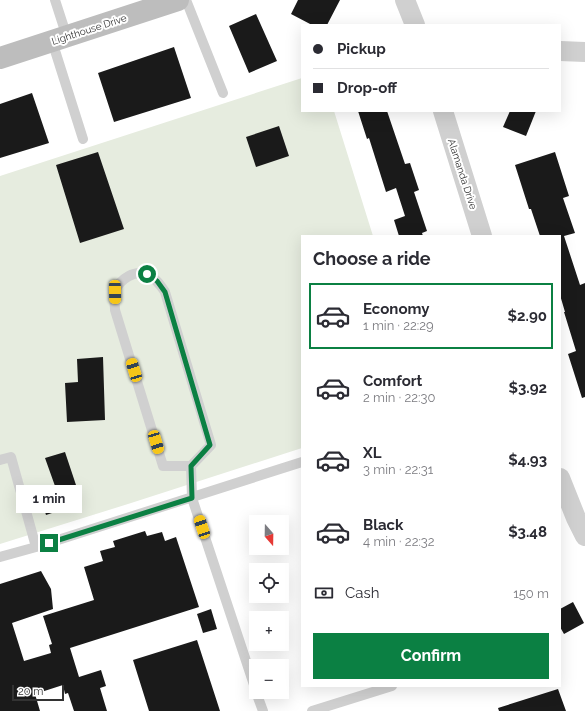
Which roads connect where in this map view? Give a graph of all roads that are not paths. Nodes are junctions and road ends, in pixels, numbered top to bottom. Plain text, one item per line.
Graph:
1 (55, 0) edge
2 (178, 0) edge
3 (186, 0) edge
4 (404, 0) edge
5 (415, 24) edge
6 (59, 39) junction
7 (561, 50) edge
8 (585, 52) edge
9 (0, 58) edge
10 (223, 93) dead end
11 (443, 112) edge
12 (84, 139) dead end
13 (482, 235) edge
14 (0, 460) edge
15 (301, 462) edge
16 (191, 466) junction
17 (561, 480) edge
18 (192, 498) junction
19 (585, 536) edge
20 (36, 547) junction
21 (0, 557) edge
22 (249, 670) edge
23 (389, 687) edge
24 (259, 699) edge
25 (263, 711) edge
26 (312, 711) edge

1 - 6 lane
2 - 6 street, Lighthouse Drive
3 - 10 lane
4 - 5 street
6 - 9 street, Lighthouse Drive
6 - 12 lane
7 - 8 street
11 - 13 street, Alamanda Drive
14 - 20 lane
15 - 18 lane
16 - 16 lane
16 - 18 lane
17 - 19 street
18 - 20 lane
18 - 22 lane
20 - 21 lane
23 - 26 lane
24 - 25 lane

